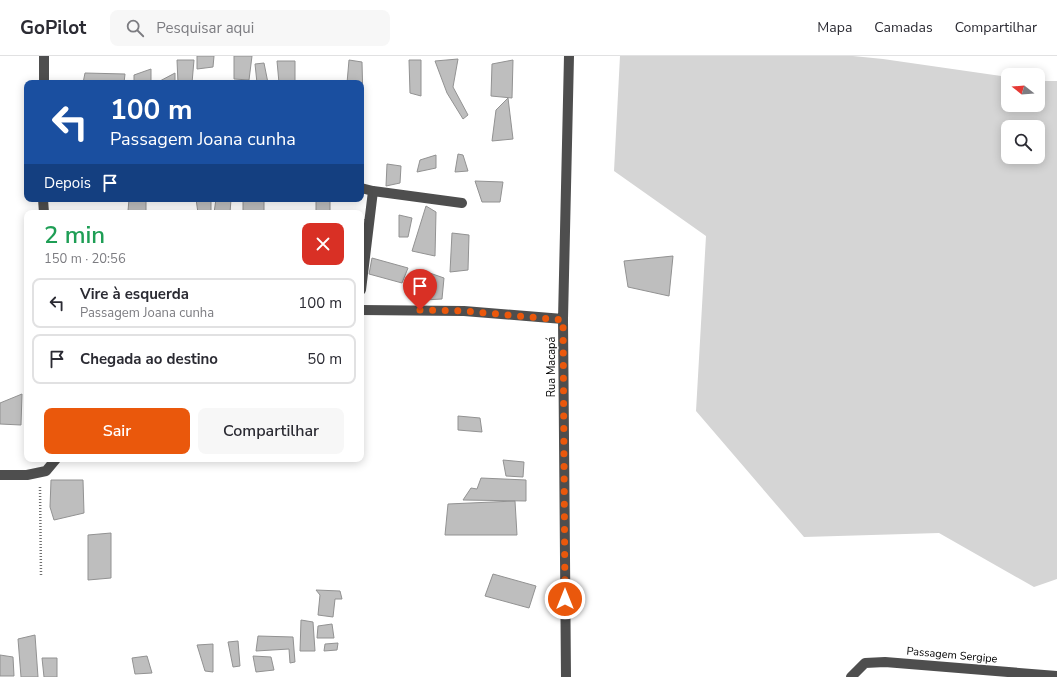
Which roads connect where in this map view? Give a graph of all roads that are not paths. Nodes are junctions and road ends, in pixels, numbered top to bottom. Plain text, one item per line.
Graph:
1 (44, 56) edge
2 (569, 56) edge
3 (44, 80) edge
4 (364, 189) edge
5 (373, 191) junction
6 (462, 203) dead end
7 (364, 265) edge
8 (364, 310) edge
9 (563, 320) junction
10 (53, 462) edge
11 (0, 475) edge
12 (1057, 676) edge
13 (566, 677) edge
14 (851, 677) edge

1 - 3 street
2 - 9 street, Rua Macapá
4 - 5 street
5 - 6 street
5 - 7 street
8 - 9 street
9 - 13 street, Rua Macapá
10 - 11 street
12 - 14 street, Passagem Sergipe

